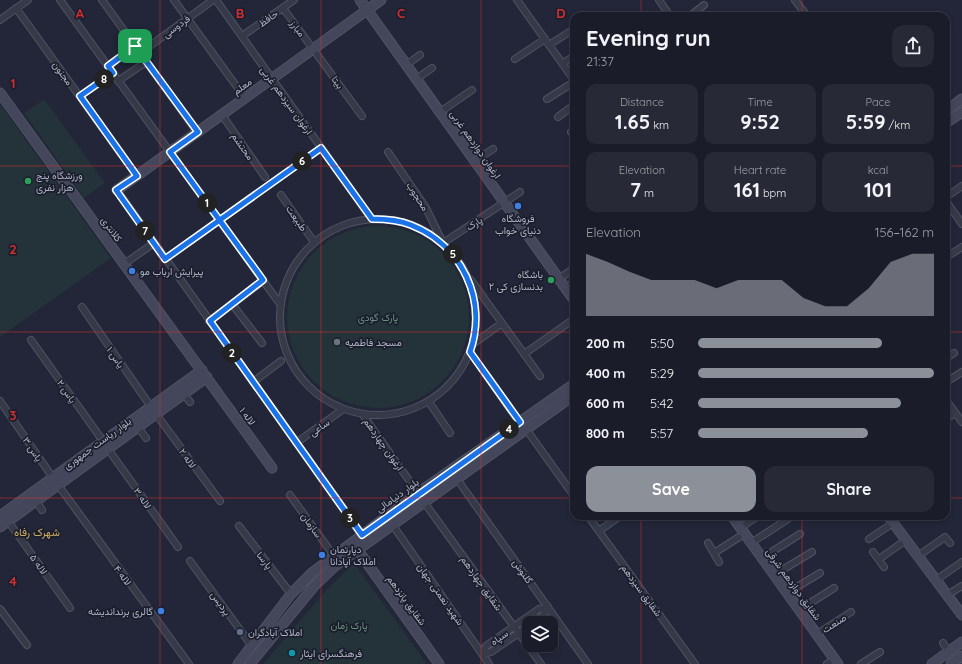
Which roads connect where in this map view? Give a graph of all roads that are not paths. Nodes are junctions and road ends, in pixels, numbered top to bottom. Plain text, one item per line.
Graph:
1 (28, 0) edge
2 (60, 0) edge
3 (102, 0) edge
4 (174, 0) edge
5 (214, 0) edge
6 (294, 0) edge
7 (360, 0) edge
8 (381, 0) edge
9 (517, 0) edge
10 (659, 0) edge
11 (795, 0) edge
12 (704, 5) dead end
13 (16, 8) junction
14 (282, 8) junction
15 (367, 10) junction
16 (667, 12) edge
17 (695, 12) edge
18 (804, 12) edge
19 (187, 18) junction
20 (0, 20) edge
21 (570, 32) edge
22 (242, 36) junction
23 (545, 39) junction
24 (550, 45) junction
25 (135, 46) junction
26 (313, 49) junction
27 (140, 53) junction
28 (420, 55) dead end
29 (515, 59) dead end
30 (570, 59) edge
31 (146, 62) junction
32 (563, 63) junction
33 (406, 65) junction
34 (108, 66) junction
35 (432, 68) dead end
36 (113, 73) junction
37 (570, 74) edge
38 (272, 79) junction
39 (416, 79) junction
40 (118, 81) junction
41 (570, 84) edge
42 (472, 90) dead end
43 (0, 93) edge
44 (80, 96) junction
45 (245, 98) junction
46 (547, 99) dead end
47 (962, 99) edge
48 (570, 108) edge
49 (950, 108) edge
50 (440, 112) junction
51 (962, 112) edge
52 (222, 115) junction
53 (362, 116) dead end
54 (558, 117) dead end
55 (950, 120) edge
56 (198, 132) junction
57 (321, 148) junction
58 (493, 149) dead end
59 (170, 152) junction
60 (388, 152) dead end
61 (475, 161) junction
62 (137, 176) junction
63 (265, 177) dead end
64 (962, 186) edge
65 (116, 190) joint
66 (520, 192) dead end
67 (950, 194) edge
68 (281, 195) dead end
69 (505, 203) junction
70 (950, 207) edge
71 (372, 219) junction
72 (219, 220) junction
73 (962, 224) edge
74 (314, 242) junction
75 (154, 243) junction
76 (443, 243) junction
77 (962, 247) edge
78 (950, 255) edge
79 (165, 259) junction
80 (124, 264) junction
81 (570, 271) edge
82 (466, 273) junction
83 (559, 279) junction
84 (263, 280) junction
85 (570, 285) edge
86 (566, 288) junction
87 (570, 294) edge
88 (232, 304) junction
89 (280, 304) junction
90 (82, 307) dead end
91 (210, 321) junction
92 (570, 322) edge
93 (502, 323) junction
94 (31, 340) dead end
95 (262, 343) dead end
96 (473, 344) junction
97 (470, 352) junction
98 (954, 353) dead end
99 (524, 354) junction
100 (950, 356) edge
101 (281, 361) dead end
102 (962, 372) edge
103 (204, 374) junction
104 (540, 376) dead end
105 (950, 380) edge
106 (253, 382) junction
107 (570, 387) edge
108 (180, 389) junction
109 (570, 398) edge
110 (0, 401) edge
111 (190, 402) dead end
112 (429, 402) junction
113 (950, 406) edge
114 (154, 410) junction
115 (342, 410) junction
116 (955, 413) junction
117 (363, 415) junction
118 (950, 416) edge
119 (520, 422) junction
120 (962, 422) edge
121 (138, 427) junction
122 (526, 429) junction
123 (450, 433) dead end
124 (146, 438) dead end
125 (296, 443) junction
126 (106, 445) junction
127 (272, 468) dead end
128 (59, 479) junction
129 (457, 479) junction
130 (44, 489) junction
131 (570, 490) edge
132 (418, 493) junction
133 (290, 495) dead end
134 (36, 501) junction
135 (220, 501) dead end
136 (424, 502) junction
137 (42, 510) dead end
138 (3, 515) edge
139 (591, 520) edge
140 (614, 520) edge
141 (735, 520) edge
142 (754, 520) edge
143 (786, 520) edge
144 (891, 520) edge
145 (392, 524) junction
146 (239, 526) dead end
147 (0, 527) edge
148 (599, 531) junction
149 (742, 531) junction
150 (800, 534) dead end
151 (362, 535) junction
152 (869, 539) dead end
153 (906, 540) junction
154 (708, 543) dead end
155 (751, 543) junction
156 (950, 543) dead end
157 (178, 547) dead end
158 (357, 549) junction
159 (812, 552) dead end
160 (873, 552) dead end
161 (714, 553) junction
162 (334, 556) junction
163 (918, 556) junction
164 (762, 558) junction
165 (879, 559) junction
166 (190, 561) dead end
167 (719, 562) dead end
168 (962, 562) edge
169 (884, 567) dead end
170 (820, 573) dead end
171 (774, 576) junction
172 (936, 580) junction
173 (962, 586) edge
174 (834, 588) dead end
175 (787, 593) junction
176 (291, 594) junction
177 (948, 595) junction
178 (548, 607) junction
179 (70, 608) dead end
180 (0, 609) edge
181 (799, 610) junction
182 (851, 612) dead end
183 (962, 615) edge
184 (543, 616) edge
185 (514, 627) junction
186 (522, 630) edge
187 (518, 633) junction
188 (817, 634) junction
189 (962, 642) edge
190 (943, 643) dead end
191 (27, 645) dead end
192 (251, 645) junction
193 (880, 652) dead end
194 (949, 652) junction
195 (482, 654) junction
196 (962, 656) edge
197 (833, 662) edge
198 (189, 664) edge
199 (238, 664) edge
200 (250, 664) edge
201 (439, 664) edge
202 (489, 664) edge
203 (540, 664) edge
204 (588, 664) edge
205 (695, 664) edge
206 (862, 664) edge
207 (932, 664) edge
208 (950, 664) edge

1 - 13 street
2 - 34 street
3 - 25 street
4 - 19 street
5 - 19 street, فردوسی
5 - 22 street, ارغوان سیزدهم غربی
6 - 14 street, حافظ
7 - 15 street, ارغوان دوازدهم غربی
8 - 15 street, معلم
9 - 23 street
10 - 16 street
11 - 18 street
12 - 17 street
13 - 20 street
13 - 44 street, مجنون
14 - 22 street, حافظ
14 - 26 street, مبارز
15 - 26 street, معلم
15 - 33 street, ارغوان دوازدهم غربی
19 - 27 street, فردوسی
19 - 45 street
21 - 24 street
22 - 38 street, ارغوان سیزدهم غربی
23 - 24 street
23 - 29 street
24 - 32 street
25 - 27 street
25 - 34 street
26 - 38 street, معلم
26 - 53 street, بیتا
27 - 31 street
28 - 33 street
30 - 32 street
31 - 40 street
31 - 56 street
32 - 37 street
33 - 39 street, ارغوان دوازدهم غربی
34 - 36 street
35 - 39 street
36 - 40 street
36 - 44 street
38 - 45 street, معلم
38 - 57 street, ارغوان سیزدهم غربی
39 - 50 street, ارغوان دوازدهم غربی
40 - 59 street
41 - 46 street
42 - 50 street
43 - 80 street, کلانتری
44 - 62 street, مجنون
45 - 52 street, معلم
47 - 49 street
48 - 54 street
50 - 61 street, ارغوان دوازدهم غربی
51 - 55 street
52 - 56 street, معلم
52 - 63 street, محتشم
56 - 59 street, معلم
57 - 71 street, ارغوان سیزدهم غربی
57 - 72 street
58 - 61 street
59 - 62 street, معلم
59 - 72 street
60 - 76 street, محجوب
61 - 69 street, ارغوان دوازدهم غربی
62 - 65 street, معلم
64 - 67 street
65 - 75 street
66 - 69 street, پارک
68 - 74 street, طبیعت
69 - 76 street, پارک
69 - 83 street, ارغوان دوازدهم غربی
70 - 73 street
71 - 74 street
71 - 76 street
72 - 79 street
72 - 84 street
74 - 89 street
75 - 79 street
75 - 80 street
76 - 82 street
77 - 78 street
79 - 91 street
80 - 103 street, کلانتری
81 - 83 street
82 - 93 street
82 - 96 street
83 - 86 street, ارغوان دوازدهم غربی
84 - 88 street
84 - 89 street
85 - 86 street
86 - 87 street, ارغوان دوازدهم غربی
88 - 91 street
88 - 95 street
89 - 115 street
90 - 114 street, یاس ۱
91 - 106 street
92 - 99 street
93 - 96 street
93 - 99 street
94 - 126 street, یاس ۲
96 - 97 street
97 - 112 street
97 - 119 street
98 - 100 street
99 - 104 street
101 - 106 street
102 - 105 street
103 - 108 street, بلوار ریاست جمهوری
103 - 127 street, لاله ۱
106 - 125 street
107 - 119 street, بلوار دنیامالی
108 - 111 street
108 - 114 street, بلوار ریاست جمهوری
109 - 122 street, بلوار دنیامالی
110 - 128 street, یاس ۳
112 - 117 street
112 - 123 street
113 - 116 street
114 - 121 street, بلوار ریاست جمهوری
114 - 126 street, بلوار ریاست جمهوری
114 - 135 street, لاله ۲
115 - 117 street
115 - 125 street, ساعی
116 - 118 street
116 - 120 street
117 - 132 street, ارغوان چهاردهم
119 - 132 street, بلوار دنیامالی
121 - 124 street
121 - 126 street, بلوار ریاست جمهوری
122 - 129 street, بلوار دنیامالی
122 - 131 street
125 - 151 street
126 - 128 street, بلوار ریاست جمهوری
126 - 157 street, لاله ۳
128 - 130 street, بلوار ریاست جمهوری
128 - 198 street, لاله ۴
129 - 136 street, بلوار دنیامالی
129 - 178 street, گلنوش
130 - 134 street, بلوار ریاست جمهوری
130 - 138 street, بلوار ریاست جمهوری
132 - 151 street, بلوار دنیامالی
133 - 162 street, سازمان
134 - 137 street
134 - 138 street, بلوار ریاست جمهوری
136 - 145 street, بلوار دنیامالی
136 - 185 street, شقایق چهاردهم
138 - 147 street, بلوار ریاست جمهوری
138 - 179 street, لاله ۵
139 - 148 street, شقایق سیزدهم
140 - 148 street
141 - 149 street, شقایق دوازدهم شرقی
142 - 149 street
143 - 155 street
144 - 152 street
144 - 153 street
145 - 158 street, بلوار دنیامالی
145 - 195 street, شهید نعمتی جهان
146 - 176 street, پارسا
148 - 205 street, شقایق سیزدهم
149 - 155 street, شقایق دوازدهم شرقی
149 - 161 street
150 - 164 street
151 - 162 street, بلوار دنیامالی
153 - 163 street
153 - 165 street
154 - 161 street
155 - 164 street, شقایق دوازدهم شرقی
156 - 163 street
158 - 200 street, بلوار دنیامالی
158 - 201 street, شقایق پانزدهم
159 - 171 street
160 - 165 street
161 - 167 street
162 - 176 street, بلوار دنیامالی
163 - 172 street
164 - 171 street, شقایق دوازدهم شرقی
165 - 169 street
166 - 192 street, پردیس
168 - 172 street
170 - 175 street
171 - 175 street, شقایق دوازدهم شرقی
172 - 177 street
173 - 177 street
174 - 181 street
175 - 181 street, شقایق دوازدهم شرقی
176 - 192 street, بلوار دنیامالی
177 - 183 street
178 - 184 street
178 - 185 street, سپاه
178 - 204 street, گلنوش
180 - 191 street
181 - 188 street, شقایق دوازدهم شرقی
182 - 188 street, صنعت
185 - 187 street, شقایق چهاردهم
185 - 195 street, سپاه
186 - 187 street, سپاه
187 - 195 street, سپاه
187 - 203 street, شقایق چهاردهم
188 - 197 street, شقایق دوازدهم شرقی
189 - 194 street
190 - 194 street
192 - 199 street, بلوار دنیامالی
193 - 206 street
194 - 207 street
195 - 202 street, شهید نعمتی جهان
196 - 208 street

